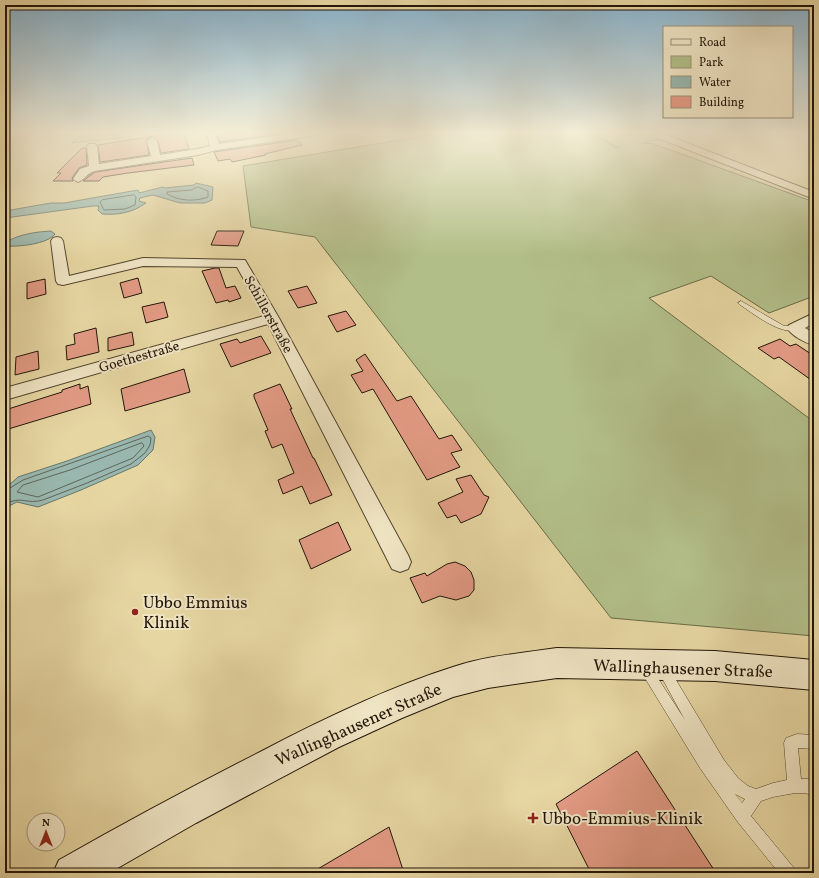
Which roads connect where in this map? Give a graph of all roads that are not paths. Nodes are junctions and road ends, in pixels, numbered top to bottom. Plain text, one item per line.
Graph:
1 (82, 174) edge
2 (758, 174) edge
3 (78, 178) dead end
4 (814, 196) edge
5 (57, 241) dead end
6 (741, 303) dead end
7 (814, 317) edge
8 (272, 318) junction
9 (794, 328) junction
10 (814, 340) edge
11 (5, 394) edge
12 (400, 562) dead end
13 (652, 665) junction
14 (814, 674) edge
15 (814, 742) edge
16 (795, 786) junction
17 (814, 790) edge
18 (756, 796) junction
19 (742, 816) junction
20 (72, 873) edge
21 (789, 873) edge

1 - 3 street
2 - 4 street
5 - 8 street, Schillerstraße
6 - 9 lane
7 - 9 street
8 - 11 street, Goethestraße
8 - 12 street, Schillerstraße
9 - 10 street
13 - 14 street, Wallinghausener Straße
13 - 18 lane
13 - 19 lane
13 - 20 street, Wallinghausener Straße
15 - 16 lane
16 - 17 lane
16 - 18 lane
18 - 19 lane
19 - 21 lane

